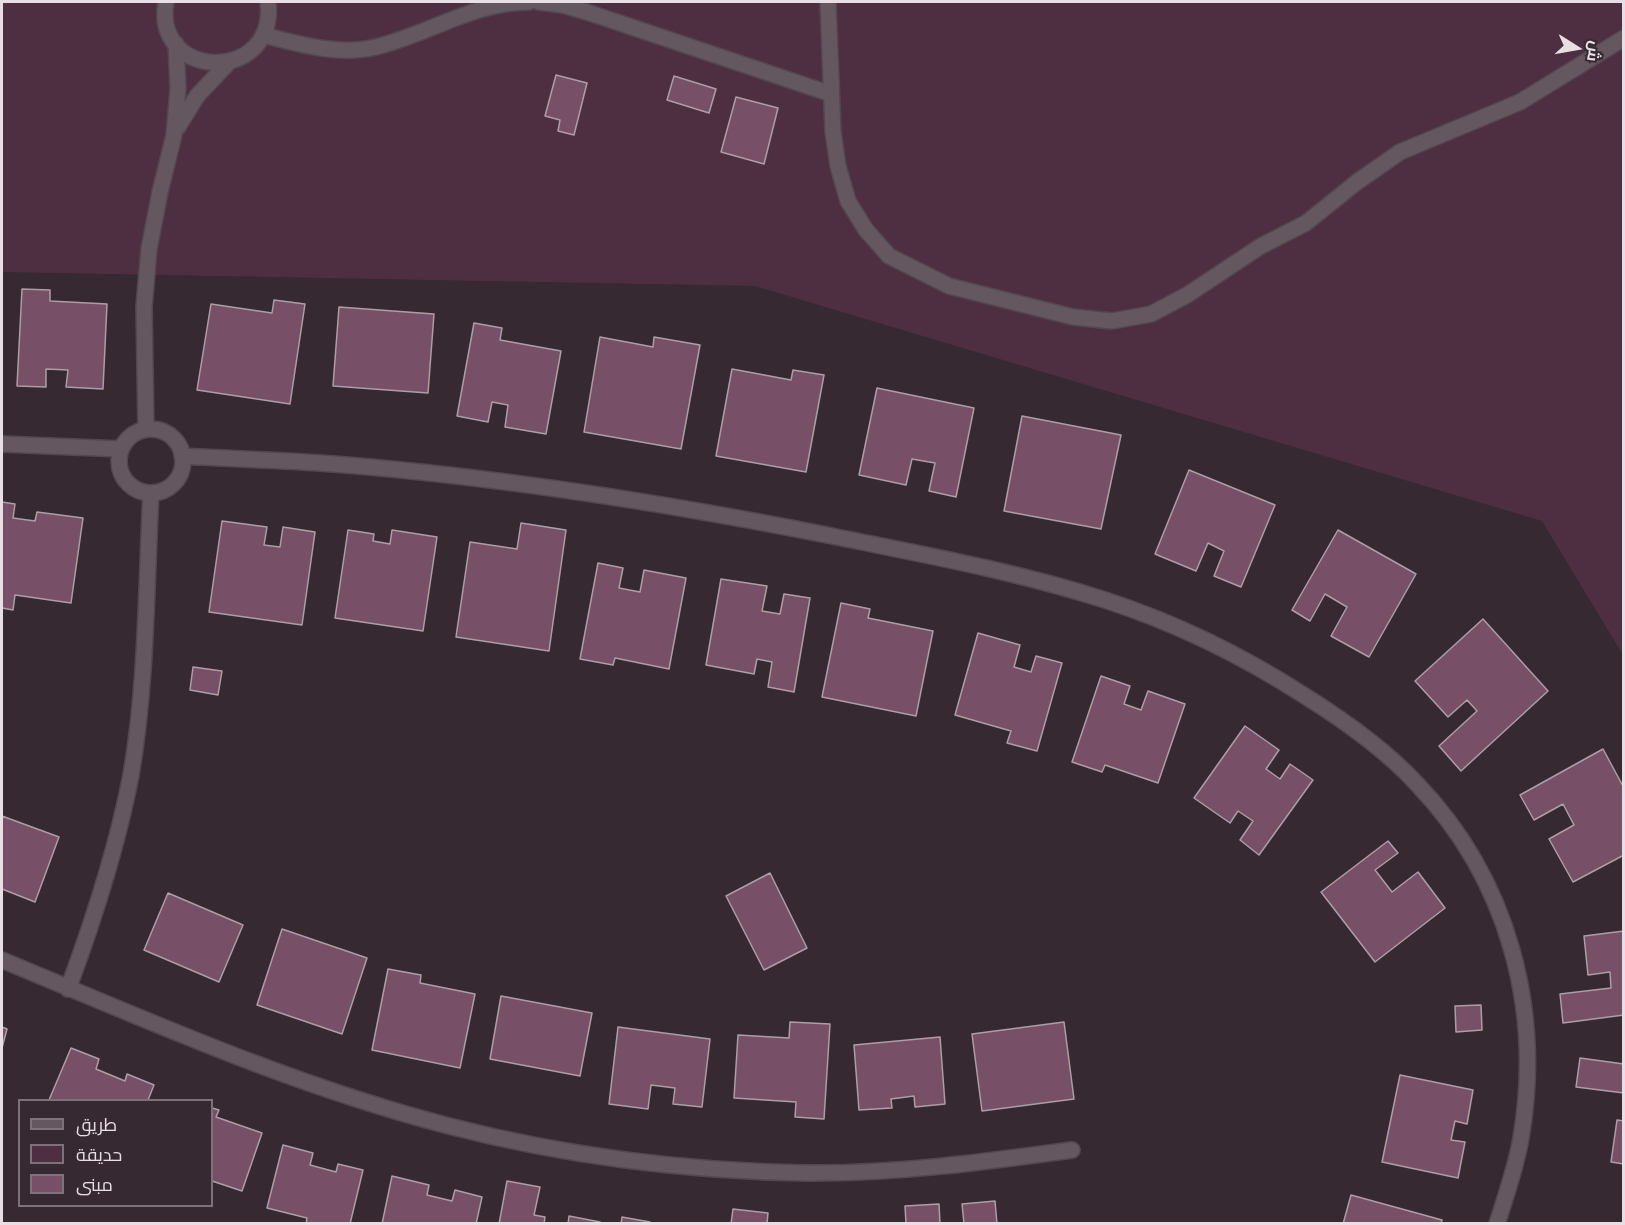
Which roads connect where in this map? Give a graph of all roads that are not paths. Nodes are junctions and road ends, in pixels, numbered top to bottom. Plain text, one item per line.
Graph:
1 (166, 2) edge
2 (268, 2) edge
3 (529, 2) edge
4 (539, 2) edge
5 (828, 2) edge
6 (263, 35) junction
7 (1623, 38) edge
8 (176, 44) junction
9 (229, 62) junction
10 (831, 94) junction
11 (174, 135) junction
12 (146, 429) junction
13 (2, 444) edge
14 (121, 449) junction
15 (182, 456) junction
16 (151, 493) junction
17 (2, 960) edge
18 (68, 989) junction
19 (1072, 1150) dead end
20 (1497, 1224) edge

1 - 8 street
2 - 6 street
3 - 6 street
4 - 10 street
5 - 10 street
6 - 9 street
7 - 10 street
8 - 9 street
8 - 11 street
9 - 11 street
11 - 12 street
12 - 14 street
12 - 15 street
13 - 14 street
14 - 16 street
15 - 16 street
15 - 20 street
16 - 18 street
17 - 18 street
18 - 19 street

